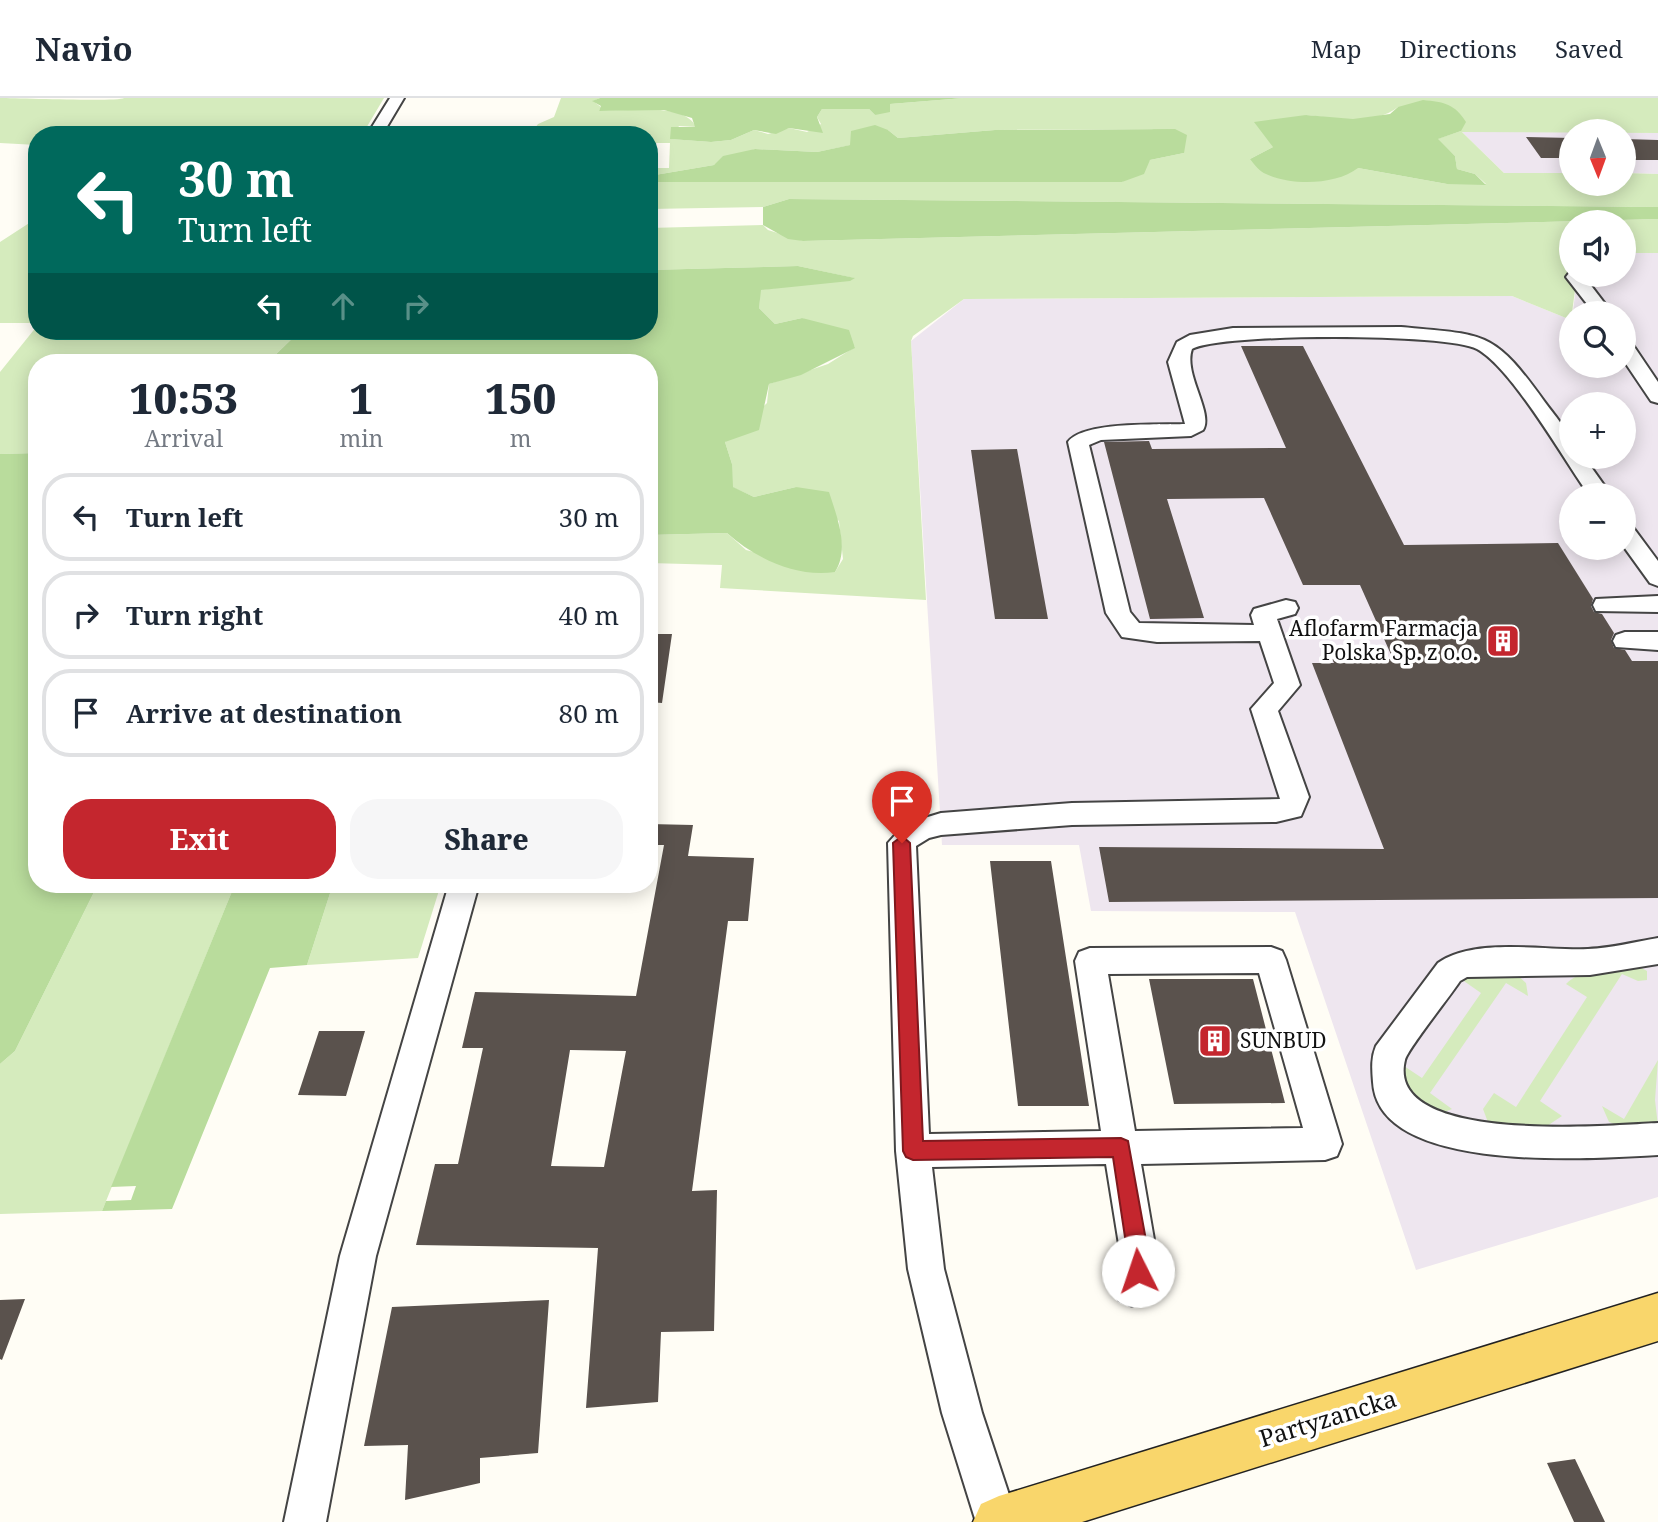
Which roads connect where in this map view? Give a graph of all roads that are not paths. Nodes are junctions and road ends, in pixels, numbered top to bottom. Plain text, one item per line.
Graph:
1 (397, 98) edge
2 (379, 126) edge
3 (1583, 287) edge
4 (1594, 301) edge
5 (1636, 364) edge
6 (1658, 397) edge
7 (1559, 437) edge
8 (1636, 548) edge
9 (1658, 578) edge
10 (1658, 604) edge
11 (1605, 605) dead end
12 (1286, 608) dead end
13 (1267, 633) junction
14 (1625, 641) dead end
15 (1658, 641) edge
16 (461, 893) edge
17 (1658, 951) edge
18 (1658, 1139) edge
19 (1121, 1148) junction
20 (913, 1151) junction
21 (1132, 1287) dead end
22 (1658, 1317) edge
23 (305, 1522) edge
24 (998, 1522) edge

1 - 2 street
3 - 4 street
5 - 6 street
7 - 13 street
8 - 9 street
10 - 11 street
12 - 13 street
13 - 20 street
14 - 15 street
16 - 23 street
17 - 18 street
19 - 19 street
19 - 20 street
19 - 21 street
20 - 24 street
22 - 24 main road, Partyzancka

